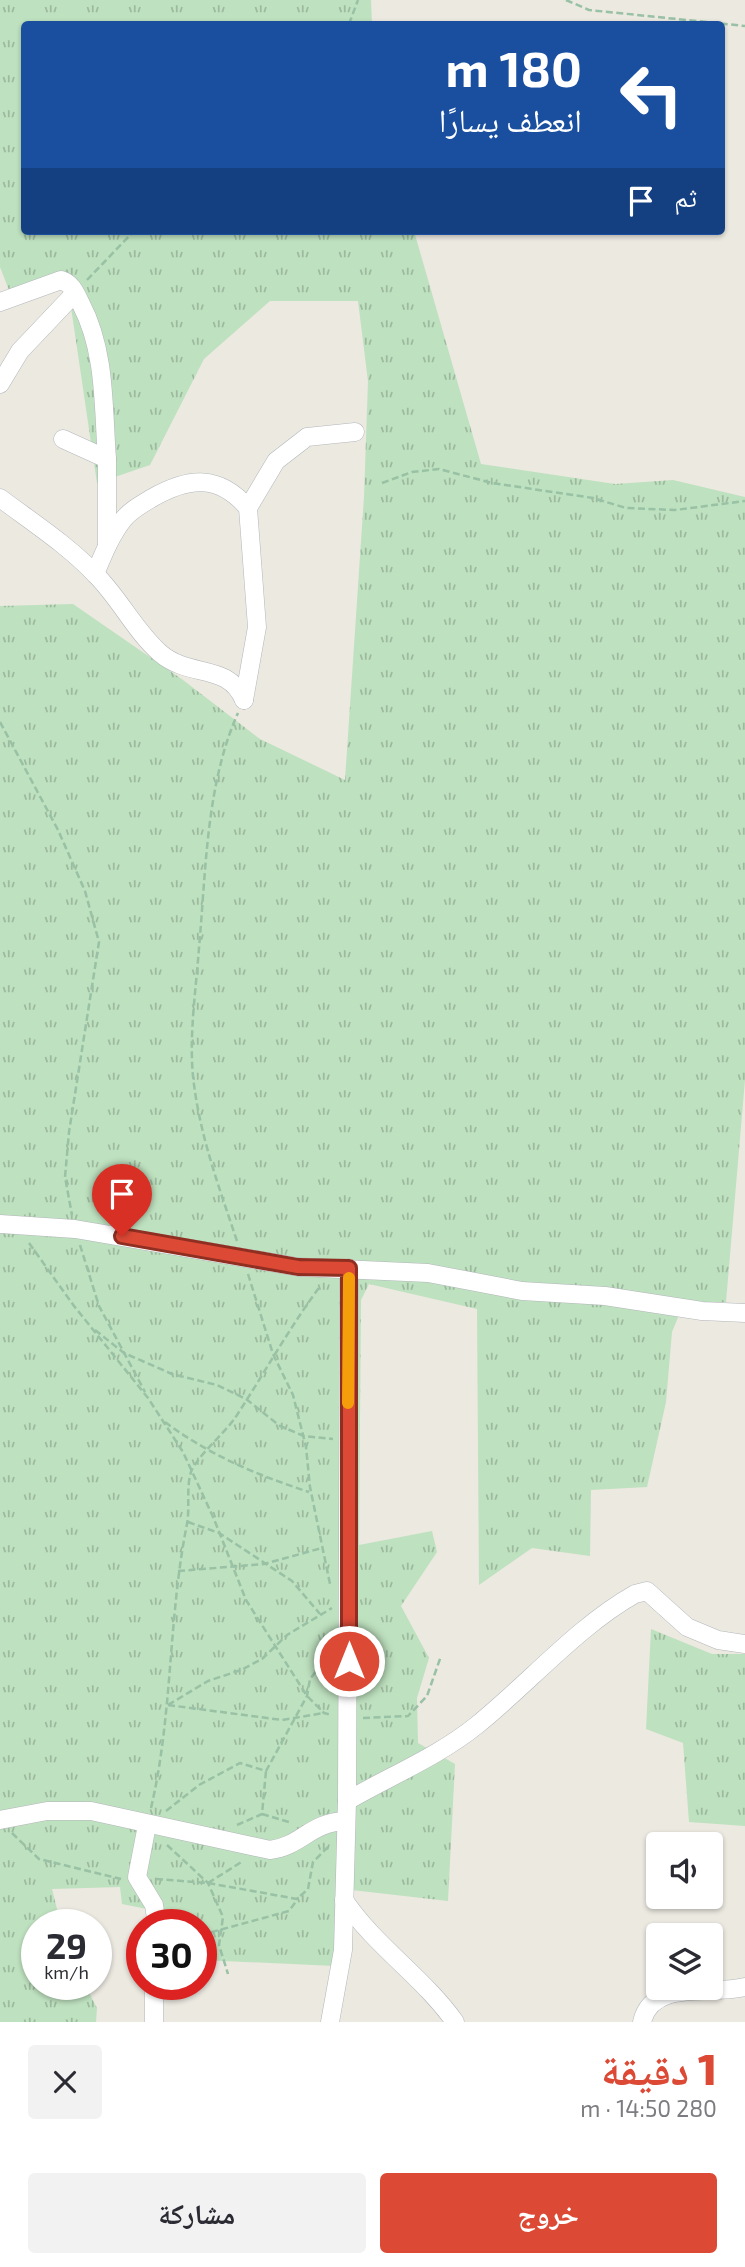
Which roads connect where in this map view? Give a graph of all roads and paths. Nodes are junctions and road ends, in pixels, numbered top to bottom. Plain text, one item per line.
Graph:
1 (358, 0) edge
2 (566, 0) edge
3 (350, 21) edge
4 (696, 21) edge
5 (725, 24) edge
6 (745, 26) edge
7 (130, 235) edge
8 (75, 293) junction
9 (0, 302) edge
10 (0, 384) edge
11 (355, 432) dead end
12 (63, 439) dead end
13 (107, 459) junction
14 (382, 483) dead end
15 (0, 498) edge
16 (745, 501) edge
17 (248, 508) junction
18 (107, 544) junction
19 (95, 573) junction
20 (244, 700) junction
21 (0, 722) edge
22 (8, 1225) edge
23 (75, 1229) junction
24 (243, 1258) junction
25 (341, 1268) junction
26 (745, 1313) edge
27 (90, 1326) junction
28 (124, 1353) junction
29 (273, 1354) junction
30 (148, 1398) junction
31 (246, 1399) junction
32 (162, 1420) junction
33 (304, 1436) junction
34 (347, 1440) junction
35 (208, 1451) junction
36 (191, 1470) junction
37 (311, 1492) junction
38 (187, 1522) junction
39 (219, 1532) junction
40 (323, 1548) junction
41 (264, 1564) junction
42 (233, 1567) junction
43 (178, 1571) junction
44 (333, 1595) dead end
45 (320, 1614) junction
46 (337, 1617) dead end
47 (275, 1644) junction
48 (745, 1644) edge
49 (334, 1649) dead end
50 (441, 1656) dead end
51 (307, 1696) junction
52 (168, 1705) junction
53 (324, 1713) junction
54 (295, 1718) junction
55 (348, 1719) junction
56 (266, 1771) junction
57 (347, 1801) junction
58 (262, 1814) junction
59 (346, 1821) junction
60 (5, 1825) edge
61 (147, 1825) junction
62 (312, 1829) junction
63 (210, 1837) junction
64 (329, 1846) dead end
65 (263, 1849) junction
66 (137, 1877) junction
67 (208, 1884) junction
68 (297, 1899) junction
69 (344, 1900) junction
70 (155, 1909) edge
71 (221, 1930) junction
72 (217, 1931) edge
73 (229, 1974) dead end
74 (745, 1987) edge
75 (154, 2000) edge
76 (155, 2022) edge
77 (330, 2022) edge
78 (455, 2022) edge
79 (642, 2022) edge

1 - 3 path
2 - 4 path
5 - 6 path
7 - 8 path
8 - 9 street
8 - 10 street
8 - 13 street
11 - 17 street
12 - 13 street
13 - 18 street
14 - 16 path
15 - 19 street
17 - 18 street
17 - 20 street
18 - 19 street
19 - 20 street
20 - 24 path
21 - 23 path
22 - 23 street
22 - 27 path
23 - 24 street
23 - 28 path
24 - 25 street
24 - 29 path
25 - 26 street
25 - 29 path
25 - 34 street
27 - 28 path
27 - 30 path
28 - 30 path
28 - 31 path
29 - 31 path
29 - 33 path
30 - 32 path
31 - 33 path
31 - 35 path
32 - 35 path
32 - 36 path
33 - 34 path
33 - 37 path
34 - 55 street
35 - 36 path
35 - 37 path
36 - 38 path
36 - 39 path
37 - 40 path
38 - 39 path
38 - 43 path
39 - 41 path
39 - 42 path
40 - 41 path
40 - 44 path
41 - 42 path
41 - 45 path
42 - 43 path
42 - 47 path
43 - 52 path
45 - 46 path
45 - 47 path
47 - 51 path
47 - 52 path
48 - 57 street
49 - 51 path
50 - 55 path
51 - 53 path
51 - 54 path
52 - 54 path
52 - 61 path
53 - 54 path
53 - 55 path
54 - 56 path
55 - 57 street
56 - 58 path
56 - 61 path
57 - 59 street
58 - 62 path
58 - 63 path
59 - 62 street
59 - 69 street
60 - 61 street
60 - 66 path
61 - 63 street
61 - 66 street
61 - 67 path
62 - 65 street
63 - 65 street
64 - 68 path
65 - 67 path
66 - 67 path
66 - 70 street
67 - 68 path
67 - 71 path
68 - 71 path
69 - 77 street
69 - 78 street
71 - 72 path
71 - 73 path
74 - 79 street
75 - 76 street

